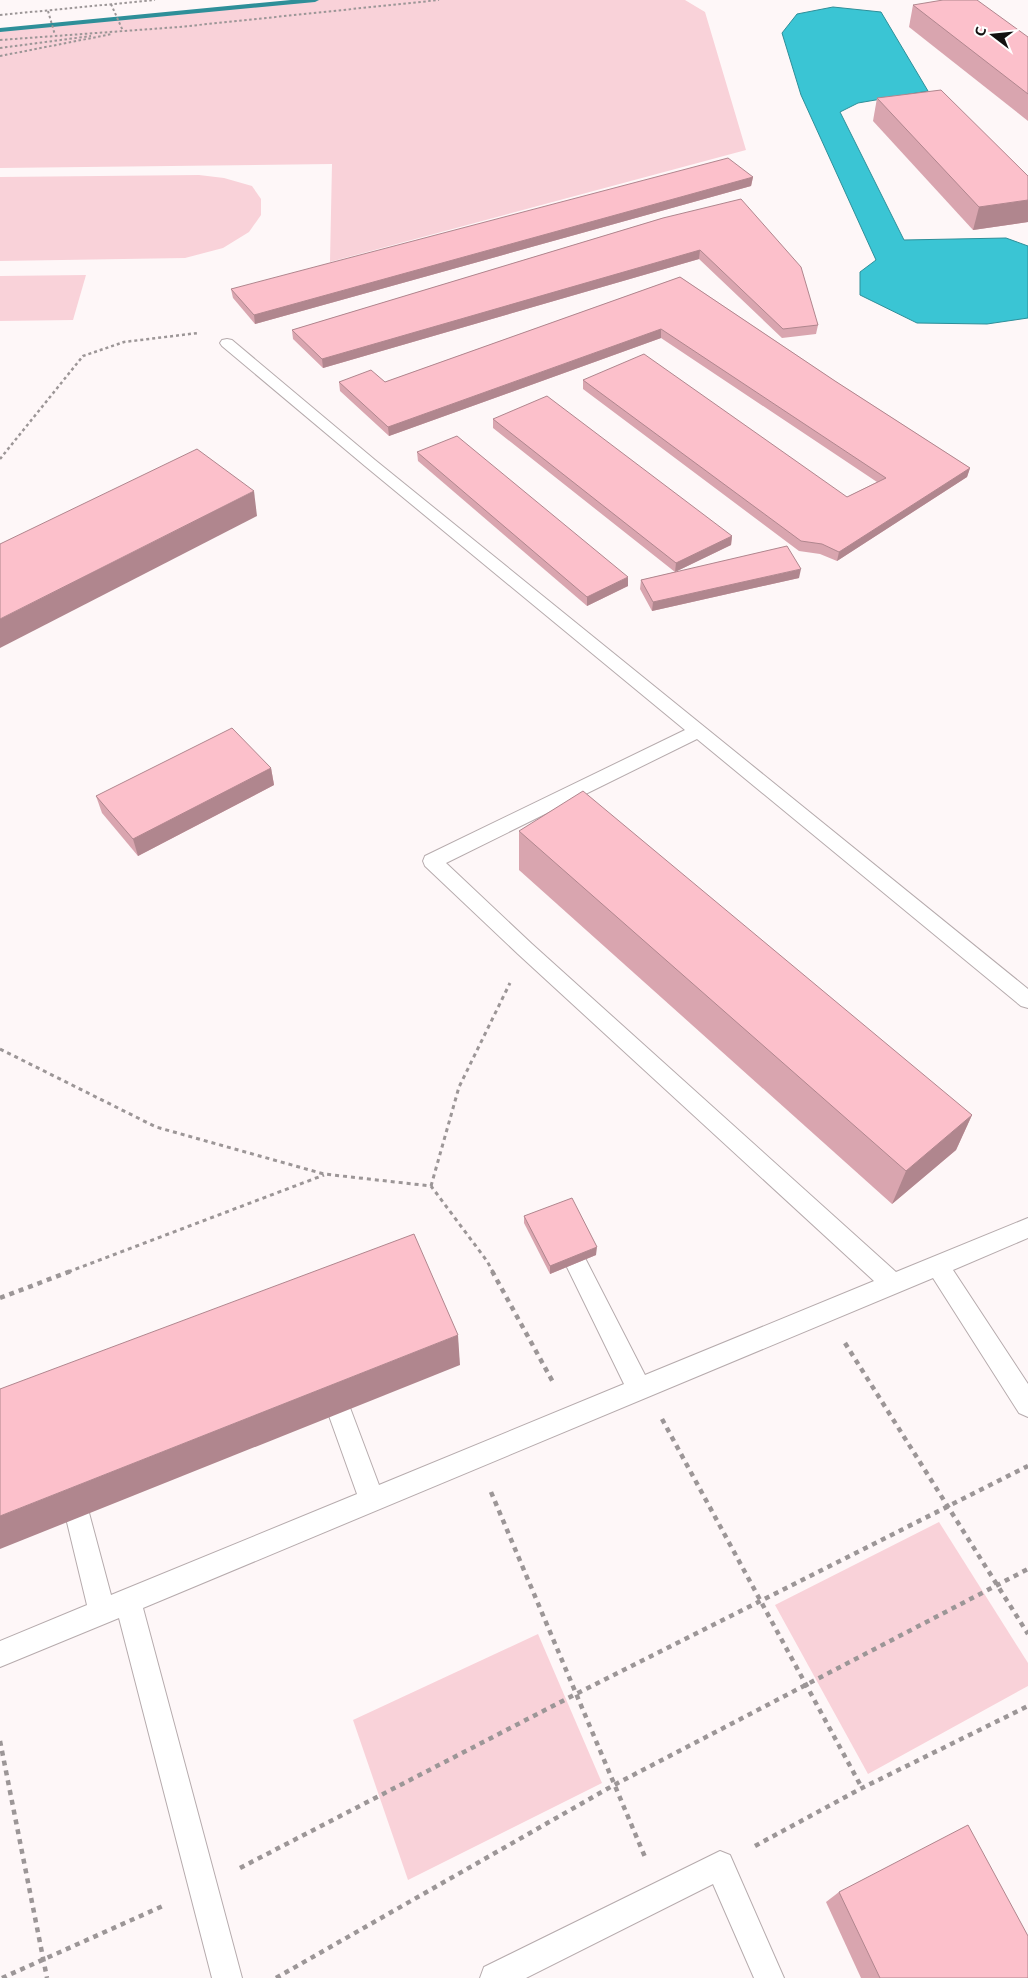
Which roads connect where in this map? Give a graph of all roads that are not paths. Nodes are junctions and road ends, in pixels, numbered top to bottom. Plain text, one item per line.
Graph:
1 (227, 343) road end
2 (698, 731) junction
3 (1028, 1000) edge
4 (1028, 1228) edge
5 (576, 1263) edge
6 (938, 1266) junction
7 (893, 1284) junction
8 (642, 1388) junction
9 (1028, 1405) edge
10 (340, 1413) edge
11 (372, 1500) junction
12 (78, 1518) edge
13 (128, 1601) junction
14 (102, 1612) junction
15 (0, 1654) edge
16 (226, 1978) edge
17 (494, 1978) edge
18 (769, 1978) edge

1 - 2 lane
2 - 3 lane
2 - 7 lane
4 - 6 lane
5 - 8 lane
6 - 7 lane
6 - 9 lane
7 - 8 lane
8 - 11 lane
10 - 11 lane
11 - 13 lane
12 - 14 lane
13 - 14 lane
13 - 16 lane
14 - 15 lane
17 - 18 lane

